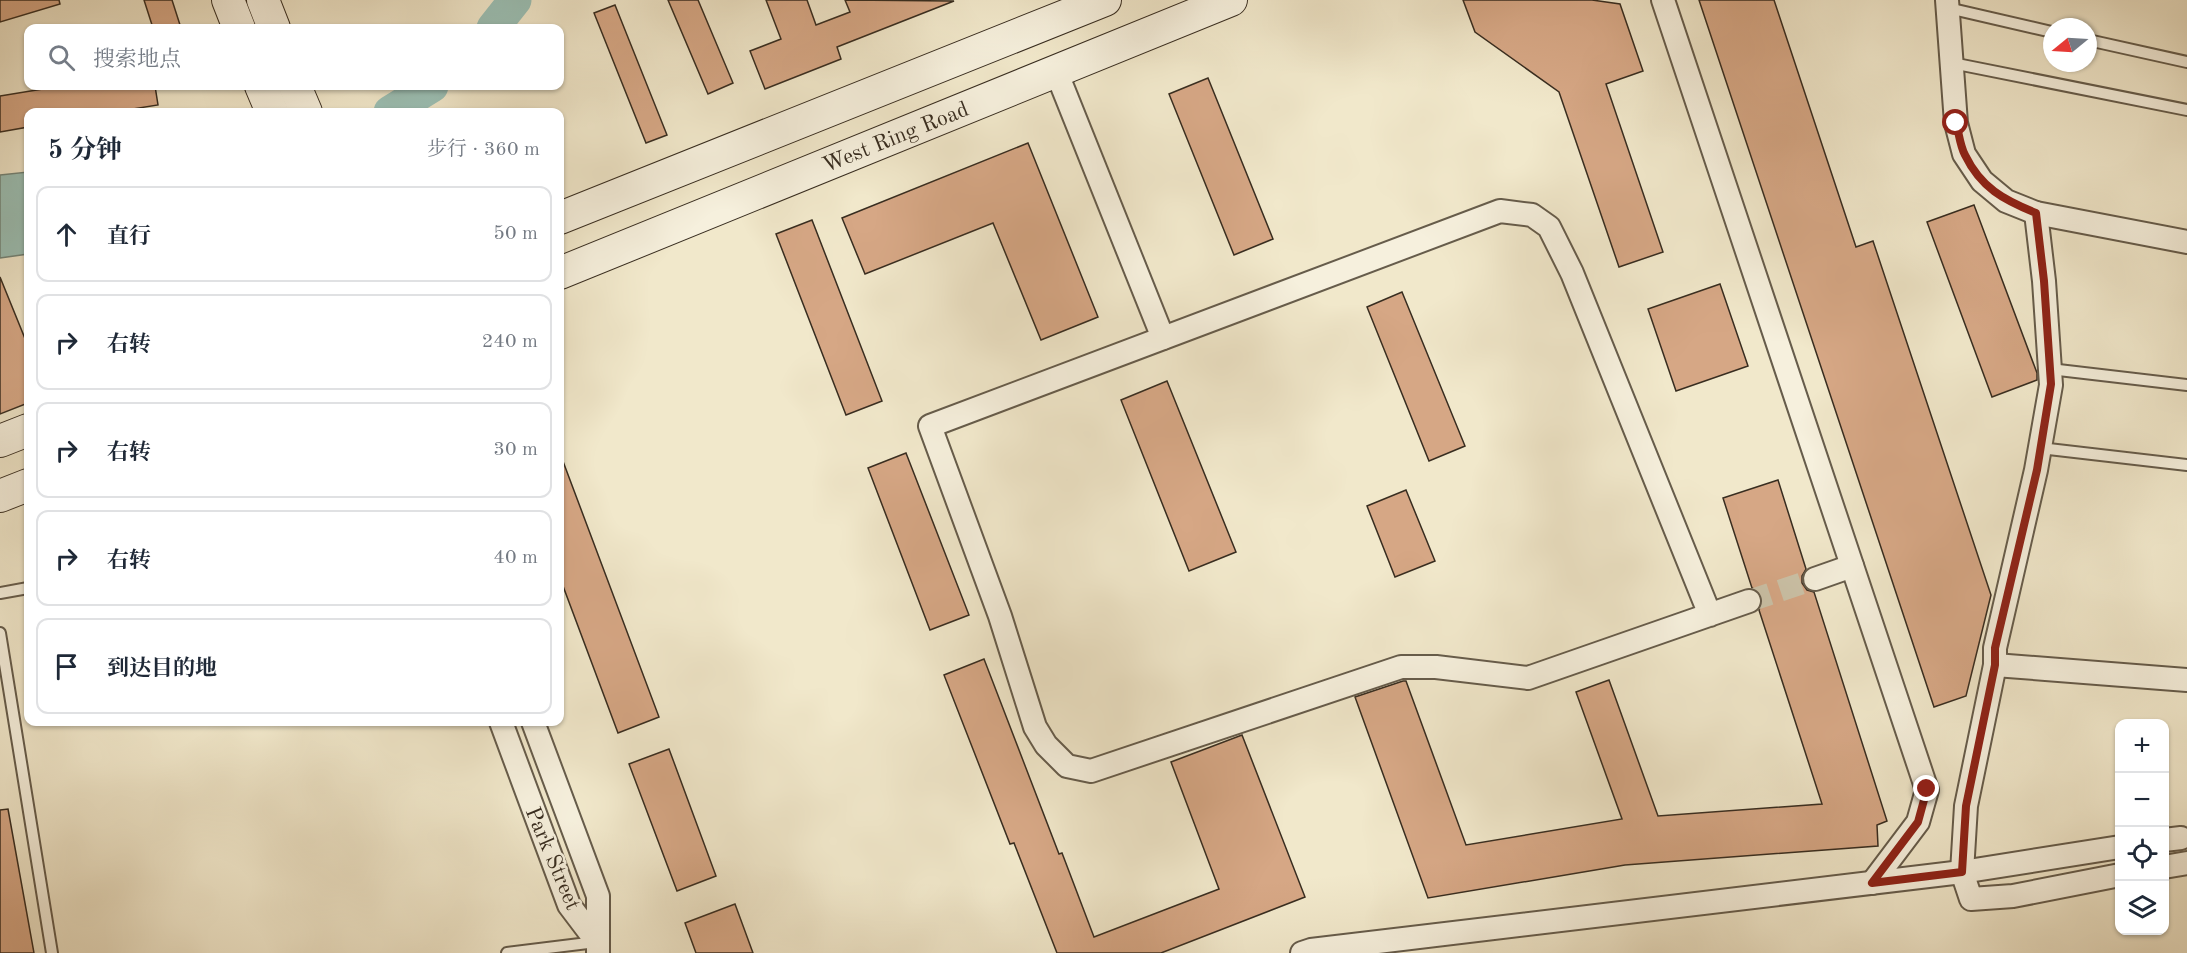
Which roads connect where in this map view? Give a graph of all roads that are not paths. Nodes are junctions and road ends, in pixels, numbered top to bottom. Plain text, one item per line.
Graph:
1 (228, 0) edge
2 (263, 0) edge
3 (1105, 0) edge
4 (1231, 0) edge
5 (1663, 0) edge
6 (1947, 4) edge
7 (237, 24) edge
8 (272, 24) edge
9 (2043, 30) edge
10 (2097, 42) edge
11 (2187, 62) edge
12 (1952, 63) junction
13 (1056, 71) junction
14 (263, 90) edge
15 (297, 90) edge
16 (270, 108) edge
17 (304, 108) edge
18 (2187, 110) edge
19 (2036, 213) junction
20 (564, 216) edge
21 (2187, 242) edge
22 (564, 271) edge
23 (1163, 338) junction
24 (2050, 369) junction
25 (2187, 385) edge
26 (24, 432) edge
27 (0, 441) edge
28 (2040, 447) junction
29 (2187, 465) edge
30 (24, 487) edge
31 (0, 496) edge
32 (1852, 566) junction
33 (1815, 579) tunnel mouth
34 (24, 589) edge
35 (0, 593) edge
36 (1749, 601) tunnel mouth
37 (1710, 615) junction
38 (0, 633) edge
39 (1995, 665) junction
40 (2187, 680) edge
41 (502, 726) edge
42 (534, 726) edge
43 (2115, 848) edge
44 (2187, 863) edge
45 (2169, 866) edge
46 (1962, 872) junction
47 (2115, 876) edge
48 (1872, 883) junction
49 (598, 948) edge
50 (52, 953) edge
51 (507, 953) edge
52 (1302, 953) edge

1 - 7 main road
2 - 8 main road
3 - 20 main road
4 - 13 main road, West Ring Road
5 - 32 street
6 - 9 lane
6 - 12 street
10 - 11 lane
12 - 18 lane
12 - 19 street
13 - 22 main road, West Ring Road
13 - 23 street
14 - 16 main road
15 - 17 main road
19 - 21 street
19 - 24 street
23 - 37 street
23 - 37 street
24 - 25 lane
24 - 28 street
26 - 27 main road
28 - 29 lane
28 - 39 street
30 - 31 main road
32 - 33 street
32 - 48 street
34 - 35 lane
36 - 37 street
38 - 50 lane
39 - 40 street
39 - 46 street
41 - 49 street, Park Street
42 - 49 street, Park Street
43 - 46 street
44 - 45 street
46 - 47 street
46 - 48 street
48 - 52 street
49 - 51 lane

